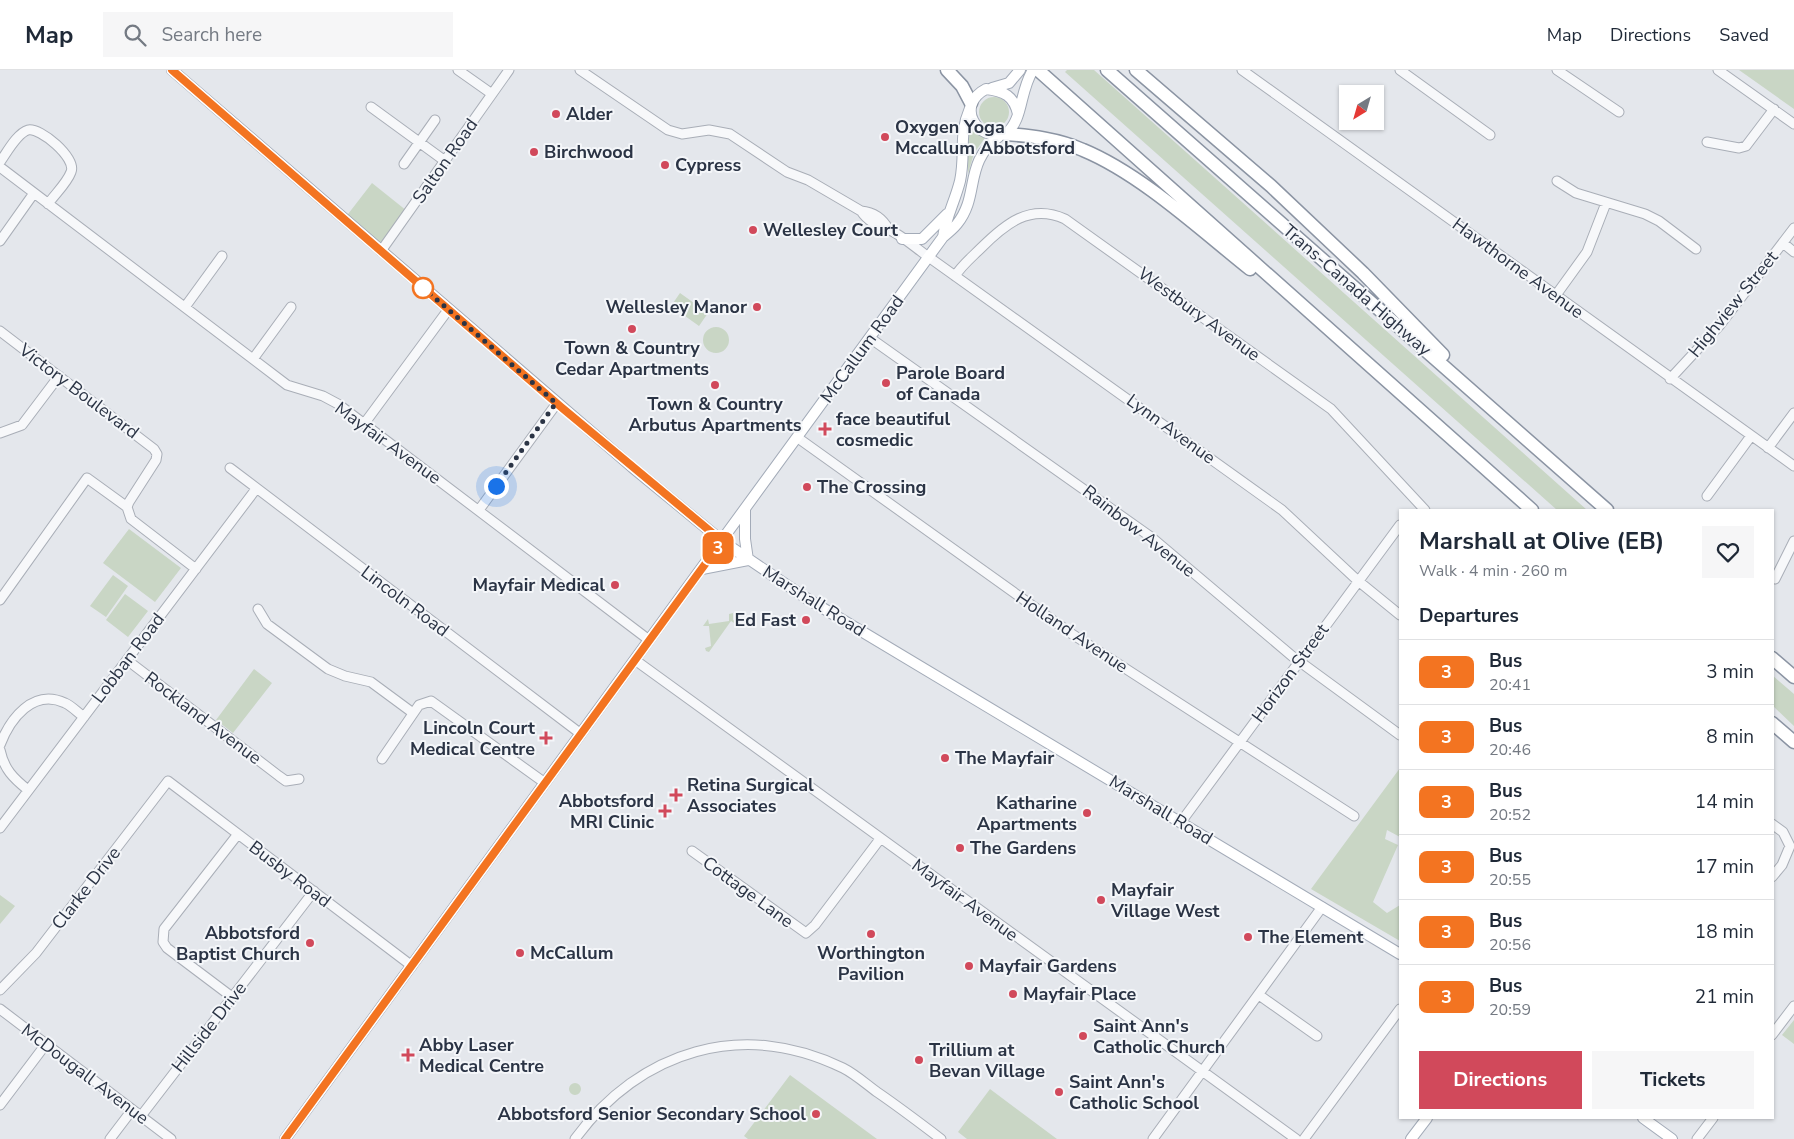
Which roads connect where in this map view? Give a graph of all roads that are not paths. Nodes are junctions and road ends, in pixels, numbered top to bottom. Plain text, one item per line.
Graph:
1 (172, 70) edge
2 (458, 70) edge
3 (509, 70) edge
4 (580, 70) edge
5 (947, 70) edge
6 (1033, 70) edge
7 (1038, 70) edge
8 (1107, 70) edge
9 (1136, 70) edge
10 (1242, 70) edge
11 (1400, 70) edge
12 (1557, 70) edge
13 (1718, 70) edge
14 (1018, 73) edge
15 (986, 89) junction
16 (492, 94) junction
17 (970, 105) junction
18 (371, 107) dead end
19 (1774, 109) junction
20 (1619, 112) dead end
21 (1018, 114) junction
22 (435, 120) dead end
23 (1794, 124) edge
24 (1004, 134) junction
25 (1490, 135) dead end
26 (419, 142) junction
27 (1707, 142) dead end
28 (445, 161) junction
29 (0, 162) edge
30 (404, 164) dead end
31 (0, 167) edge
32 (1557, 181) dead end
33 (34, 193) junction
34 (1606, 202) junction
35 (48, 204) junction
36 (949, 211) junction
37 (1794, 228) edge
38 (943, 237) junction
39 (902, 239) junction
40 (0, 241) edge
41 (1783, 243) junction
42 (1696, 249) dead end
43 (381, 251) junction
44 (1794, 252) edge
45 (222, 256) dead end
46 (930, 258) junction
47 (955, 276) junction
48 (1556, 296) junction
49 (291, 307) dead end
50 (185, 308) junction
51 (448, 310) junction
52 (1327, 328) junction
53 (0, 331) edge
54 (870, 338) junction
55 (253, 359) junction
56 (60, 376) junction
57 (1670, 379) junction
58 (556, 403) junction
59 (1794, 413) edge
60 (364, 424) junction
61 (1519, 431) junction
62 (0, 433) edge
63 (1750, 436) junction
64 (798, 438) junction
65 (1768, 448) junction
66 (1794, 466) edge
67 (230, 468) dead end
68 (256, 489) junction
69 (1707, 496) dead end
70 (127, 507) junction
71 (1414, 507) edge
72 (1531, 509) edge
73 (1606, 509) edge
74 (479, 510) junction
75 (745, 510) junction
76 (1399, 526) edge
77 (722, 541) junction
78 (1794, 541) edge
79 (748, 560) junction
80 (196, 569) junction
81 (702, 569) junction
82 (1775, 579) dead end
83 (1357, 580) junction
84 (0, 600) edge
85 (258, 609) dead end
86 (1399, 614) edge
87 (649, 640) junction
88 (127, 660) junction
89 (635, 660) junction
90 (1774, 660) edge
91 (1299, 661) junction
92 (1794, 677) edge
93 (413, 713) junction
94 (84, 717) junction
95 (1774, 725) edge
96 (1399, 733) edge
97 (581, 734) junction
98 (1239, 741) junction
99 (1794, 742) edge
100 (0, 746) edge
101 (0, 750) edge
102 (382, 759) dead end
103 (297, 780) dead end
104 (168, 781) joint
105 (545, 783) junction
106 (28, 790) junction
107 (1354, 816) dead end
108 (1181, 822) junction
109 (1774, 826) edge
110 (0, 828) edge
111 (238, 834) junction
112 (880, 839) junction
113 (692, 850) dead end
114 (1774, 875) edge
115 (314, 892) junction
116 (1322, 908) junction
117 (1399, 953) edge
118 (412, 966) junction
119 (0, 990) edge
120 (1259, 995) junction
121 (232, 997) junction
122 (1794, 1006) edge
123 (0, 1009) edge
124 (1399, 1010) edge
125 (1776, 1023) edge
126 (1317, 1036) dead end
127 (46, 1044) junction
128 (1202, 1072) junction
129 (0, 1105) edge
130 (132, 1110) junction
131 (140, 1116) junction
132 (1426, 1119) edge
133 (1644, 1119) edge
134 (1712, 1119) edge
135 (110, 1139) edge
136 (171, 1139) edge
137 (285, 1139) edge
138 (576, 1139) edge
139 (941, 1139) edge
140 (1153, 1139) edge
141 (1296, 1139) edge
142 (1304, 1139) edge
143 (1411, 1139) edge
144 (1672, 1139) edge
145 (1697, 1139) edge

1 - 43 main road, Marshall Road
2 - 16 street
3 - 16 street, Salton Road
4 - 39 street, Lynn Avenue
5 - 17 highway
6 - 21 main road
7 - 52 highway
8 - 61 highway, Trans-Canada Highway
9 - 61 highway
10 - 48 street, Hawthorne Avenue
11 - 25 street
12 - 20 street
13 - 19 street
14 - 15 main road
15 - 17 main road
15 - 21 main road
16 - 28 street, Salton Road
17 - 24 main road
17 - 36 main road, McCallum Road
18 - 26 street
19 - 23 street
19 - 27 street
21 - 24 main road
22 - 26 street
24 - 38 main road, McCallum Road
24 - 52 highway
26 - 28 street
26 - 30 street
28 - 43 street, Salton Road
29 - 35 street
31 - 33 street, Mayfair Avenue
32 - 34 street
33 - 35 street, Mayfair Avenue
33 - 40 street
34 - 42 street
34 - 48 street
35 - 50 street, Mayfair Avenue
36 - 38 main road, McCallum Road
36 - 39 main road
37 - 41 street, Highview Street
38 - 46 main road, McCallum Road
39 - 46 street, Lynn Avenue
41 - 44 street
41 - 57 street, Highview Street
43 - 51 main road, Marshall Road
45 - 50 street
46 - 47 street, Lynn Avenue
46 - 54 main road, McCallum Road
47 - 71 street, Westbury Avenue
47 - 83 street, Lynn Avenue
48 - 57 street, Hawthorne Avenue
49 - 55 street
50 - 55 street, Mayfair Avenue
51 - 58 main road, Marshall Road
51 - 60 street
52 - 72 highway
53 - 56 street, Victory Boulevard
54 - 64 main road, McCallum Road
54 - 91 street, Rainbow Avenue
55 - 60 street, Mayfair Avenue
56 - 62 street
56 - 70 street, Victory Boulevard
57 - 63 street, Hawthorne Avenue
58 - 74 street
58 - 77 main road, Marshall Road
59 - 65 street
60 - 74 street, Mayfair Avenue
61 - 73 highway, Trans-Canada Highway
63 - 65 street, Hawthorne Avenue
63 - 69 street
64 - 75 main road, McCallum Road
64 - 98 street, Holland Avenue
65 - 66 street, Hawthorne Avenue
67 - 68 street, Lincoln Road
68 - 80 street, Lobban Road
68 - 97 street, Lincoln Road
70 - 80 street
70 - 84 street
74 - 87 street, Mayfair Avenue
75 - 77 main road, McCallum Road
75 - 79 main road
76 - 83 street, Horizon Street
77 - 79 main road, Marshall Road
77 - 81 main road, McCallum Road
78 - 82 street
79 - 81 main road
79 - 108 main road, Marshall Road
80 - 88 street, Lobban Road
81 - 87 main road, McCallum Road
83 - 86 street, Lynn Avenue
83 - 91 street, Horizon Street
85 - 93 street
87 - 89 main road, McCallum Road
88 - 94 street, Lobban Road
88 - 103 street, Rockland Avenue
89 - 97 main road, McCallum Road
89 - 112 street, Mayfair Avenue
90 - 92 highway
91 - 96 street, Rainbow Avenue
91 - 98 street, Horizon Street
93 - 102 street
93 - 105 street
94 - 100 street
94 - 106 street, Lobban Road
95 - 99 highway
97 - 105 main road, McCallum Road
98 - 107 street, Holland Avenue
98 - 108 street, Horizon Street
101 - 106 street
104 - 111 street, Busby Road
104 - 119 street, Clarke Drive
105 - 118 main road, McCallum Road
106 - 110 street, Lobban Road
108 - 116 main road, Marshall Road
109 - 114 street
111 - 115 street, Busby Road
111 - 121 street
112 - 113 street, Cottage Lane
112 - 128 street, Mayfair Avenue
115 - 118 street, Busby Road
115 - 121 street, Hillside Drive
116 - 117 main road, Marshall Road
116 - 120 street
118 - 137 main road, McCallum Road
120 - 126 street
120 - 128 street
121 - 131 street, Hillside Drive
122 - 125 street
123 - 127 street, McDougall Avenue
124 - 142 street
127 - 129 street
127 - 130 street, McDougall Avenue
128 - 140 street
128 - 141 street, Mayfair Avenue
130 - 131 street, McDougall Avenue
130 - 135 street
131 - 136 street, McDougall Avenue
132 - 143 main road
133 - 144 main road
134 - 145 street
138 - 139 street

